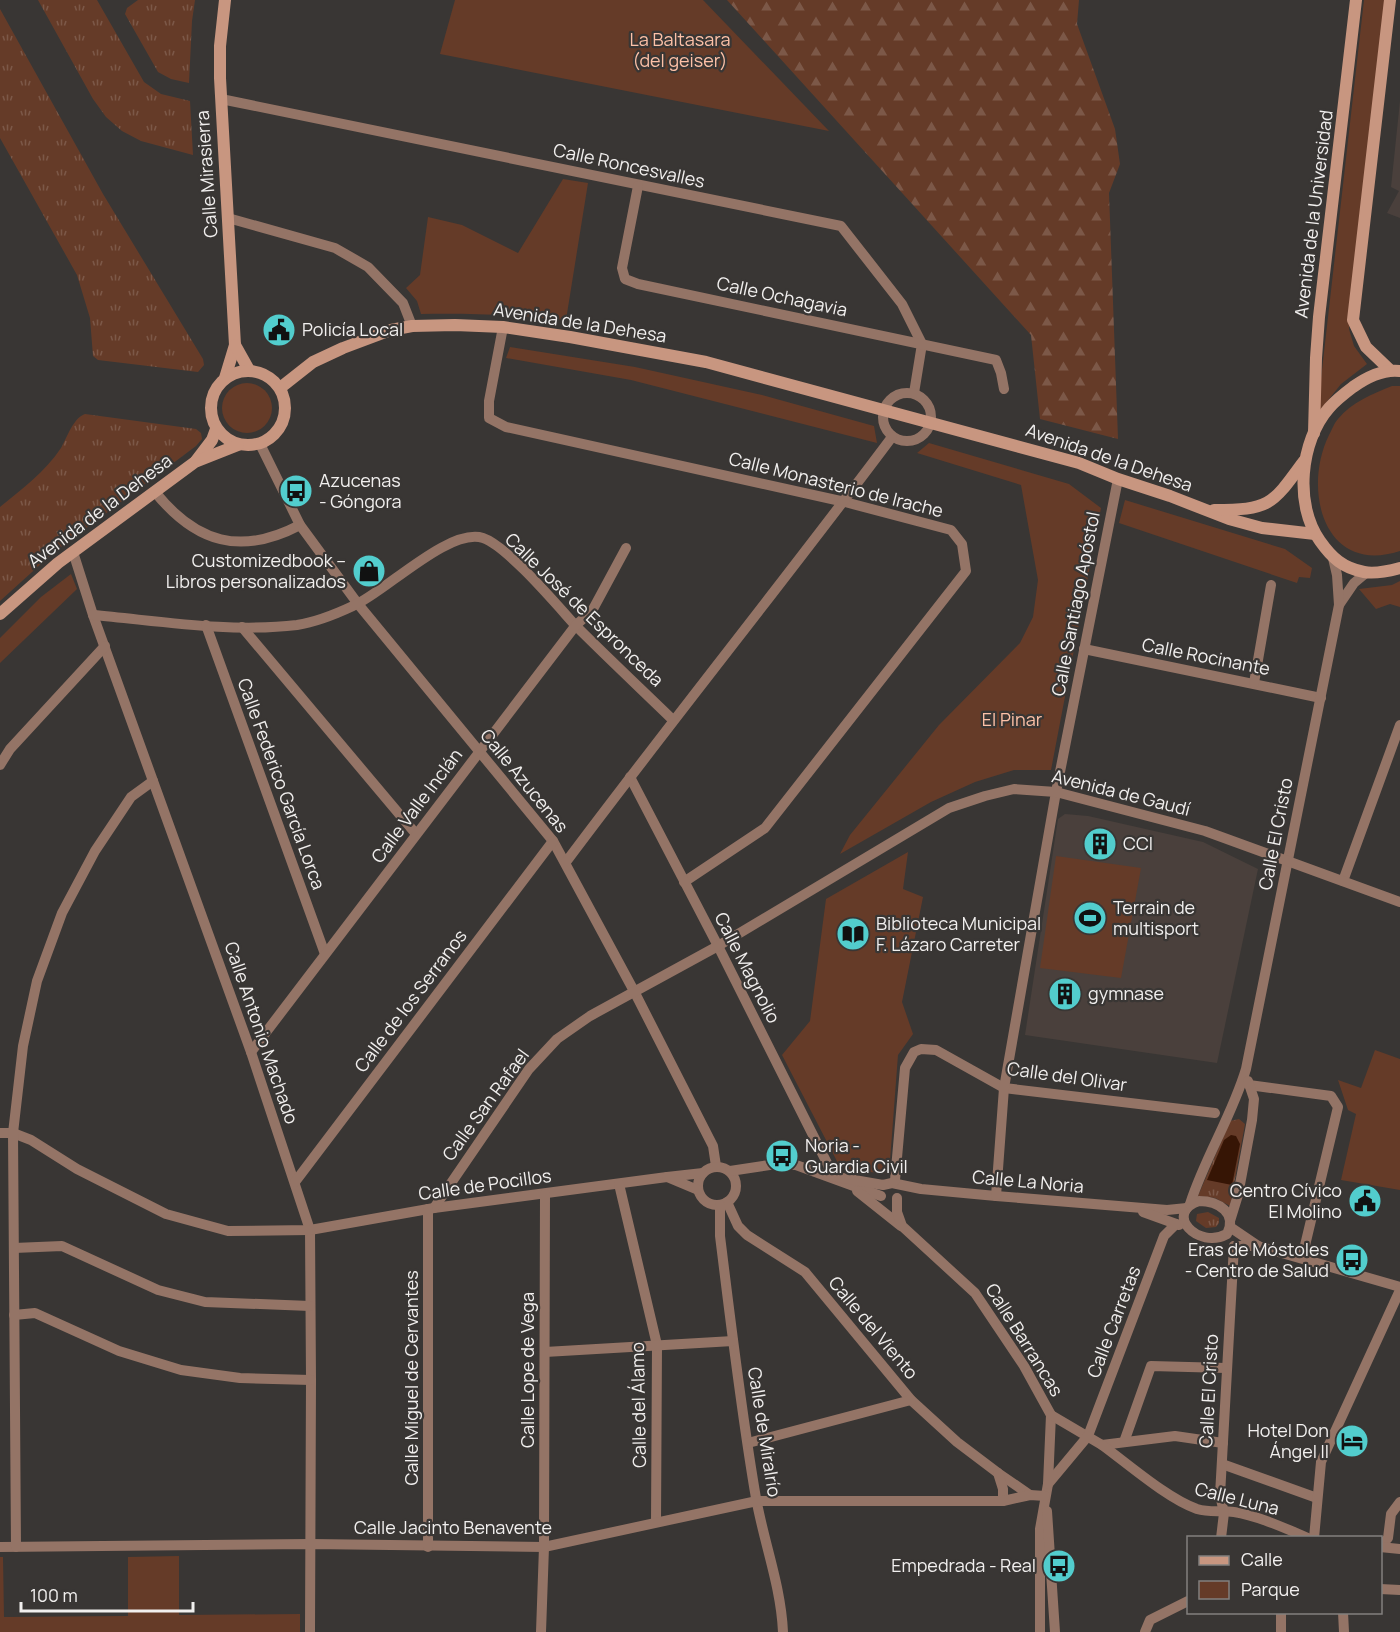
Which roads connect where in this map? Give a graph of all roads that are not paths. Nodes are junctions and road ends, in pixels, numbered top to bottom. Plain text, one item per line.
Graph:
1 (225, 0) edge
2 (1356, 0) edge
3 (1390, 0) edge
4 (221, 99) junction
5 (638, 186) junction
6 (228, 218) junction
7 (412, 326) junction
8 (503, 327) junction
9 (922, 344) junction
10 (235, 345) junction
11 (249, 370) junction
12 (1395, 370) edge
13 (225, 378) junction
14 (280, 388) junction
15 (1004, 389) dead end
16 (914, 393) junction
17 (884, 409) junction
18 (932, 422) junction
19 (216, 429) junction
20 (1314, 433) junction
21 (892, 437) junction
22 (260, 444) junction
23 (238, 445) junction
24 (1307, 457) junction
25 (195, 462) junction
26 (1118, 479) junction
27 (154, 492) junction
28 (845, 502) junction
29 (1205, 510) junction
30 (300, 525) junction
31 (1315, 534) junction
32 (626, 548) dead end
33 (73, 552) junction
34 (1333, 558) junction
35 (1400, 568) edge
36 (1366, 573) junction
37 (1271, 585) dead end
38 (358, 604) junction
39 (1339, 605) junction
40 (0, 614) edge
41 (93, 615) junction
42 (206, 625) junction
43 (576, 625) junction
44 (242, 627) junction
45 (105, 646) junction
46 (1084, 649) junction
47 (1254, 683) junction
48 (1321, 698) junction
49 (673, 720) junction
50 (1400, 725) edge
51 (479, 752) junction
52 (0, 765) edge
53 (630, 777) junction
54 (153, 781) junction
55 (1056, 792) junction
56 (416, 834) junction
57 (553, 841) junction
58 (566, 862) junction
59 (1287, 862) junction
60 (1343, 881) junction
61 (684, 882) junction
62 (1400, 902) edge
63 (718, 946) junction
64 (325, 954) junction
65 (634, 991) junction
66 (250, 1052) junction
67 (1246, 1069) junction
68 (1249, 1085) junction
69 (1004, 1089) junction
70 (1232, 1110) junction
71 (1215, 1113) junction
72 (1252, 1120) junction
73 (0, 1133) edge
74 (13, 1133) junction
75 (1215, 1140) junction
76 (716, 1166) junction
77 (730, 1171) junction
78 (703, 1173) junction
79 (831, 1176) junction
80 (667, 1177) junction
81 (295, 1182) junction
82 (619, 1184) junction
83 (849, 1185) junction
84 (921, 1188) junction
85 (887, 1189) junction
86 (698, 1190) junction
87 (546, 1194) junction
88 (898, 1197) junction
89 (996, 1197) junction
90 (724, 1204) junction
91 (1188, 1206) junction
92 (1132, 1207) junction
93 (431, 1208) junction
94 (889, 1218) junction
95 (1176, 1224) junction
96 (738, 1226) junction
97 (1229, 1227) junction
98 (1187, 1228) junction
99 (310, 1230) junction
100 (906, 1230) junction
101 (720, 1236) junction
102 (1234, 1246) junction
103 (1258, 1246) junction
104 (14, 1248) junction
105 (1302, 1258) junction
106 (1400, 1288) edge
107 (310, 1306) junction
108 (14, 1315) junction
109 (733, 1341) junction
110 (657, 1345) junction
111 (545, 1352) junction
112 (1226, 1368) junction
113 (311, 1380) junction
114 (911, 1401) junction
115 (1051, 1415) junction
116 (1088, 1436) junction
117 (1124, 1442) junction
118 (747, 1443) junction
119 (1223, 1443) junction
120 (1102, 1445) junction
121 (1222, 1464) junction
122 (998, 1473) junction
123 (1048, 1484) junction
124 (1030, 1495) junction
125 (1046, 1496) junction
126 (1317, 1498) junction
127 (757, 1501) junction
128 (1003, 1501) junction
129 (1400, 1502) edge
130 (1224, 1513) junction
131 (656, 1522) junction
132 (1284, 1533) edge
133 (1221, 1536) edge
134 (1314, 1536) edge
135 (311, 1544) junction
136 (1382, 1545) edge
137 (0, 1547) edge
138 (16, 1547) junction
139 (428, 1547) junction
140 (544, 1547) junction
141 (1382, 1547) edge
142 (1400, 1549) edge
143 (1382, 1589) edge
144 (1400, 1590) edge
145 (1187, 1602) edge
146 (1281, 1614) edge
147 (1343, 1614) edge
148 (310, 1632) edge
149 (541, 1632) edge
150 (783, 1632) edge
151 (1040, 1632) edge
152 (1055, 1632) edge
153 (1145, 1632) edge
154 (1281, 1632) edge
155 (1344, 1632) edge

1 - 4 street, Calle Mirasierra
2 - 20 street, Avenida de la Universidad
3 - 12 street
4 - 5 street, Calle Roncesvalles
4 - 6 street, Calle Mirasierra
5 - 9 street, Calle Roncesvalles
5 - 9 street, Calle Ochagavia
6 - 7 street
6 - 10 street, Calle Mirasierra
7 - 8 street, Avenida de la Dehesa
7 - 14 street, Avenida de la Dehesa
8 - 17 street, Avenida de la Dehesa
8 - 28 street, Calle Monasterio de Irache
9 - 15 street, Calle Ochagavia
9 - 16 street
10 - 11 street, Calle Mirasierra
10 - 13 street, Calle Mirasierra
11 - 13 street
11 - 14 street
12 - 20 street
13 - 19 street
14 - 22 street
16 - 17 street
16 - 18 street
17 - 18 street, Avenida de la Dehesa
17 - 21 street
18 - 21 street
18 - 26 street, Avenida de la Dehesa
19 - 23 street
19 - 25 street, Avenida de la Dehesa
20 - 24 street
21 - 28 street
22 - 23 street
22 - 30 street, Calle Azucenas
23 - 25 street, Avenida de la Dehesa
24 - 29 street, Avenida de la Dehesa
24 - 31 street
25 - 27 street, Avenida de la Dehesa
26 - 29 street, Avenida de la Dehesa
26 - 46 street, Calle Santiago Apóstol
27 - 30 street
27 - 33 street, Avenida de la Dehesa
28 - 49 street
28 - 61 street, Calle Monasterio de Irache
29 - 31 street, Avenida de la Dehesa
30 - 38 street, Calle Azucenas
31 - 34 street
32 - 43 street, Calle Valle Inclán
33 - 40 street, Avenida de la Dehesa
33 - 41 street, Calle Antonio Machado
34 - 36 street
34 - 39 street, Calle El Cristo
35 - 36 street
36 - 39 street, Calle El Cristo
37 - 47 street
38 - 43 street, Calle José de Espronceda
38 - 44 street, Calle José de Espronceda
38 - 51 street, Calle Azucenas
39 - 48 street, Calle El Cristo
41 - 42 street, Calle José de Espronceda
41 - 45 street, Calle Antonio Machado
42 - 44 street, Calle José de Espronceda
42 - 64 street, Calle Federico García Lorca
43 - 49 street, Calle José de Espronceda
43 - 51 street, Calle Valle Inclán
44 - 56 street
45 - 52 street
45 - 54 street, Calle Antonio Machado
46 - 47 street, Calle Rocinante
46 - 55 street, Calle Santiago Apóstol
47 - 48 street, Calle Rocinante
48 - 59 street, Calle El Cristo
49 - 53 street
50 - 60 street
51 - 56 street, Calle Valle Inclán
51 - 57 street, Calle Azucenas
53 - 58 street
53 - 61 street, Calle Magnolio
54 - 66 street, Calle Antonio Machado
54 - 74 street
55 - 59 street, Avenida de Gaudí
55 - 63 street, Avenida de Gaudí
55 - 69 street, Calle Santiago Apóstol
56 - 64 street, Calle Valle Inclán
57 - 58 street, Calle Azucenas
57 - 81 street, Calle de los Serranos
58 - 65 street, Calle Azucenas
59 - 60 street, Avenida de Gaudí
59 - 67 street, Calle El Cristo
60 - 62 street, Avenida de Gaudí
61 - 63 street, Calle Magnolio
63 - 65 street, Avenida de Gaudí
63 - 79 street, Calle Magnolio
64 - 66 street, Calle Valle Inclán
65 - 76 street, Calle Azucenas
65 - 93 street, Calle San Rafael
66 - 81 street, Calle Antonio Machado
67 - 68 street, Calle El Cristo
67 - 70 street, Calle El Cristo
68 - 72 street, Calle El Cristo
68 - 105 street
69 - 71 street, Calle del Olivar
69 - 85 street, Calle del Olivar
69 - 89 street, Calle Santiago Apóstol
70 - 71 street, Calle del Olivar
70 - 72 street
70 - 75 street, Calle El Cristo
71 - 75 street
72 - 97 street, Calle El Cristo
73 - 74 street
74 - 99 street, Calle de Pocillos
74 - 104 street
75 - 91 street, Calle El Cristo
76 - 77 street
76 - 78 street
77 - 79 street
77 - 90 street
78 - 80 street, Calle de Pocillos
78 - 86 street
79 - 83 street
79 - 85 street
80 - 82 street, Calle de Pocillos
80 - 86 street
81 - 99 street, Calle Antonio Machado
82 - 87 street, Calle de Pocillos
82 - 110 street, Calle del Álamo
83 - 85 street
83 - 94 street, Calle Barrancas
84 - 85 street, Calle La Noria
84 - 88 street, Calle La Noria
84 - 89 street, Calle La Noria
85 - 88 street, Calle Barrancas
85 - 88 street, Calle La Noria
85 - 94 street
86 - 90 street
87 - 93 street, Calle de Pocillos
87 - 111 street, Calle Lope de Vega
88 - 100 street, Calle Barrancas
89 - 92 street, Calle La Noria
90 - 96 street, Calle del Viento
90 - 101 street, Calle de Miralrío
91 - 92 street, Calle La Noria
91 - 97 street
91 - 98 street
92 - 95 street, Calle La Noria
93 - 99 street, Calle de Pocillos
93 - 139 street, Calle Miguel de Cervantes
94 - 100 street, Calle Barrancas
95 - 98 street, Calle La Noria
95 - 116 street, Calle Carretas
96 - 101 street
96 - 114 street, Calle del Viento
97 - 98 street
97 - 102 street
97 - 103 street
99 - 107 street, Calle Antonio Machado
100 - 115 street, Calle Barrancas
101 - 109 street, Calle de Miralrío
102 - 103 street
102 - 112 street, Calle El Cristo
103 - 105 street
104 - 107 street
104 - 108 street
105 - 106 street
106 - 126 street
107 - 113 street, Calle Antonio Machado
108 - 113 street
108 - 138 street
109 - 110 street
109 - 118 street, Calle de Miralrío
110 - 111 street
110 - 131 street, Calle del Álamo
111 - 140 street, Calle Lope de Vega
112 - 117 street
112 - 119 street, Calle El Cristo
113 - 135 street, Calle Antonio Machado
114 - 118 street
114 - 122 street, Calle del Viento
115 - 116 street, Calle Luna
115 - 123 street, Calle Barrancas
116 - 120 street, Calle Luna
116 - 123 street, Calle Carretas
117 - 119 street
117 - 120 street
118 - 127 street, Calle de Miralrío
119 - 121 street, Calle El Cristo
120 - 130 street, Calle Luna
121 - 126 street
121 - 130 street, Calle El Cristo
122 - 124 street, Calle del Viento
122 - 128 street
123 - 125 street, Calle Barrancas
124 - 125 street, Calle Jacinto Benavente
124 - 128 street, Calle Jacinto Benavente
125 - 151 street
125 - 152 street
126 - 134 street
127 - 128 street, Calle Jacinto Benavente
127 - 131 street, Calle Jacinto Benavente
127 - 150 street, Calle de Miralrío
129 - 136 street
130 - 132 street, Calle Luna
130 - 133 street, Calle El Cristo
131 - 140 street, Calle Jacinto Benavente
135 - 138 street, Calle Jacinto Benavente
135 - 139 street, Calle Jacinto Benavente
135 - 148 street, Calle Antonio Machado
137 - 138 street, Calle Jacinto Benavente
139 - 140 street, Calle Jacinto Benavente
140 - 149 street, Calle Lope de Vega
141 - 142 street
143 - 144 street
145 - 153 street
146 - 154 street
147 - 155 street

